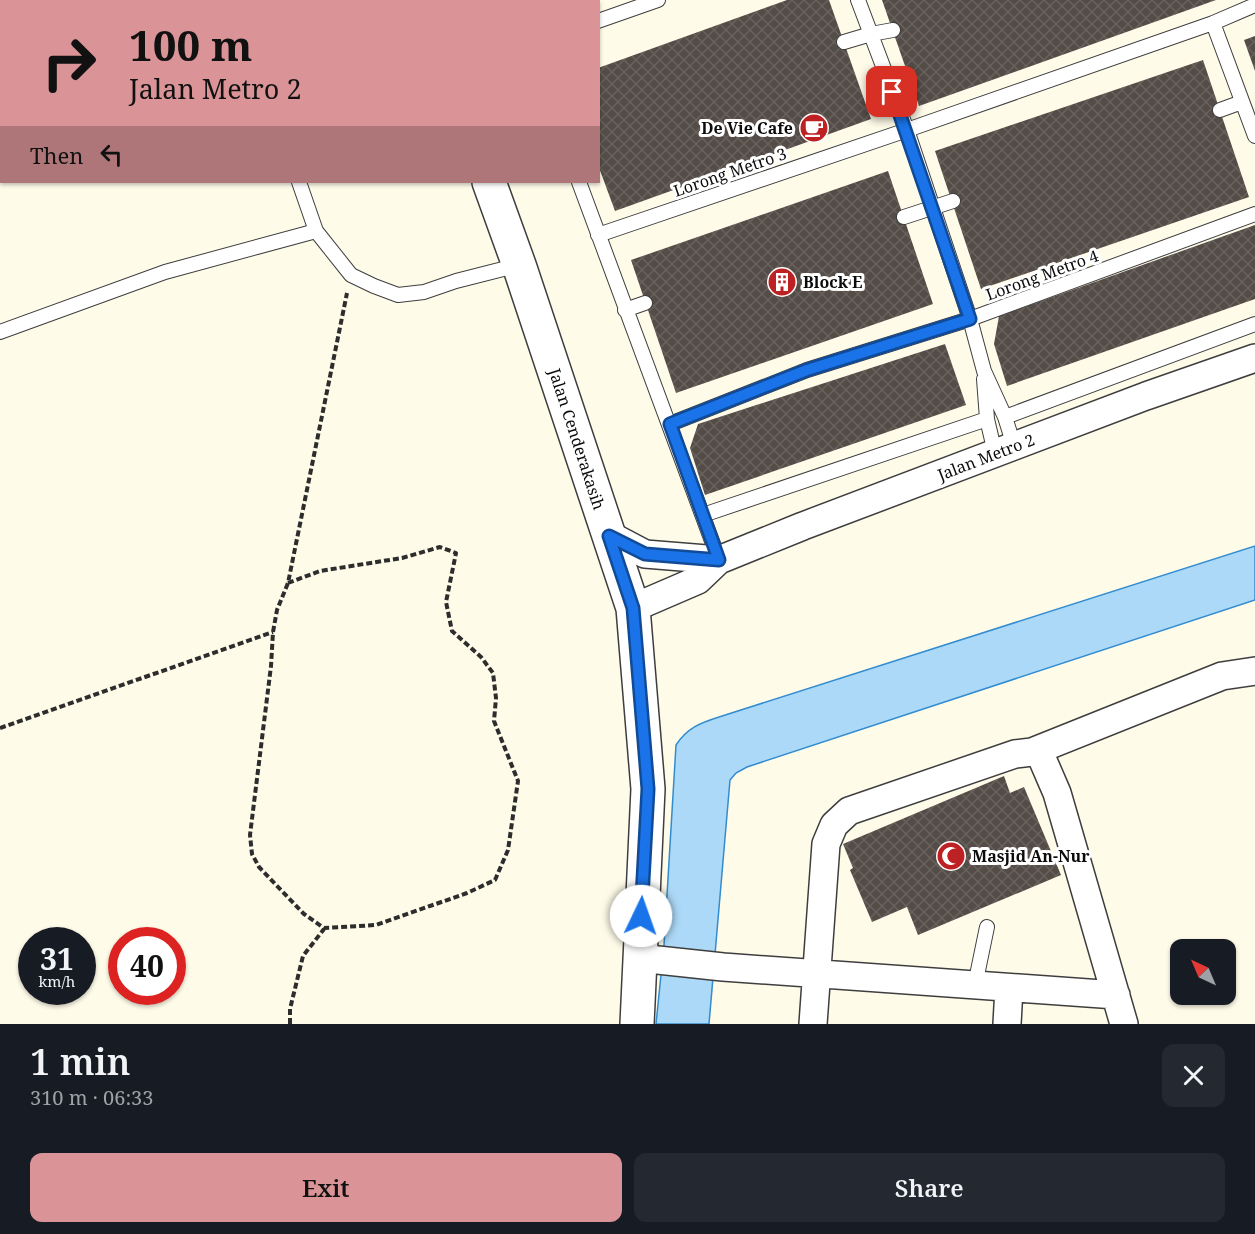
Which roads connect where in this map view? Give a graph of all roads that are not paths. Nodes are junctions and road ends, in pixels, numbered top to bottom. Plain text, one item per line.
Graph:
1 (658, 0) edge
2 (858, 0) edge
3 (1255, 5) edge
4 (600, 20) edge
5 (1213, 23) junction
6 (893, 30) dead end
7 (871, 34) junction
8 (844, 42) dead end
9 (1242, 102) junction
10 (1220, 110) dead end
11 (907, 130) junction
12 (1255, 136) edge
13 (299, 183) edge
14 (489, 183) edge
15 (579, 183) edge
16 (953, 201) dead end
17 (933, 207) junction
18 (1255, 213) edge
19 (904, 217) dead end
20 (316, 231) junction
21 (598, 235) junction
22 (519, 265) junction
23 (645, 303) dead end
24 (625, 310) junction
25 (970, 319) junction
26 (1255, 324) edge
27 (0, 332) edge
28 (1255, 358) edge
29 (984, 371) junction
30 (1005, 417) junction
31 (987, 420) junction
32 (670, 424) junction
33 (1005, 449) junction
34 (703, 515) junction
35 (609, 536) junction
36 (719, 560) junction
37 (633, 608) junction
38 (1255, 671) edge
39 (1032, 752) junction
40 (987, 927) dead end
41 (647, 959) junction
42 (818, 974) junction
43 (975, 985) junction
44 (1009, 988) junction
45 (1116, 995) junction
46 (637, 1024) edge
47 (813, 1024) edge
48 (1007, 1024) edge
49 (1124, 1024) edge

1 - 4 lane
2 - 7 lane
3 - 5 lane, Lorong Metro 3
5 - 9 lane
5 - 11 lane, Lorong Metro 3
6 - 7 lane
7 - 8 lane
7 - 11 lane
9 - 10 lane
9 - 12 lane
11 - 17 lane
11 - 21 lane, Lorong Metro 3
13 - 20 lane
14 - 22 street, Jalan Cenderakasih
15 - 21 lane
16 - 17 lane
17 - 19 lane
17 - 25 lane
18 - 25 lane, Lorong Metro 4
20 - 22 lane
20 - 27 lane
21 - 24 lane
22 - 35 street, Jalan Cenderakasih
23 - 24 lane
24 - 32 lane
25 - 29 lane
25 - 32 lane, Lorong Metro 4
26 - 30 lane
28 - 33 street, Jalan Metro 2
29 - 30 lane
29 - 31 lane
30 - 33 lane
31 - 33 lane
31 - 34 lane
32 - 34 lane
33 - 36 street, Jalan Metro 2
34 - 36 lane
35 - 36 street, Jalan Metro 2
35 - 37 street, Jalan Cenderakasih
36 - 37 street, Jalan Metro 2
37 - 41 street, Jalan Cenderakasih
38 - 39 street
39 - 42 street
39 - 45 street
40 - 43 lane
41 - 42 street
41 - 46 street, Jalan Cenderakasih
42 - 43 street
42 - 47 street
43 - 44 street
44 - 45 street
44 - 48 street
45 - 49 street

